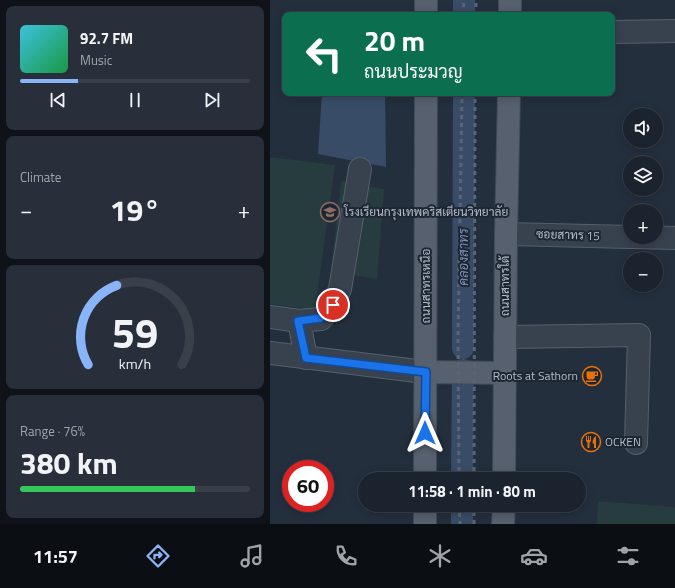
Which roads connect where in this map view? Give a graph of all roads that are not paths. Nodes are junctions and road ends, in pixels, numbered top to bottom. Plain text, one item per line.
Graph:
1 (426, 0) edge
2 (510, 0) edge
3 (426, 12) edge
4 (510, 12) edge
5 (675, 31) edge
6 (615, 32) edge
7 (426, 96) edge
8 (508, 96) edge
9 (360, 169) dead end
10 (506, 234) junction
11 (623, 237) edge
12 (663, 238) edge
13 (675, 238) edge
14 (270, 317) edge
15 (298, 321) junction
16 (505, 337) junction
17 (270, 353) edge
18 (306, 358) junction
19 (433, 373) junction
20 (495, 373) junction
21 (636, 443) dead end
22 (426, 472) edge
23 (503, 472) edge
24 (425, 512) edge
25 (504, 512) edge
26 (425, 524) edge
27 (503, 524) edge

1 - 3 main road
2 - 4 main road
5 - 6 street
7 - 19 main road, ถนนสาทรเหนือ
8 - 10 main road, ถนนสาทรใต้
9 - 15 street
10 - 11 street, ซอยสาทร 15
10 - 16 main road, ถนนสาทรใต้
12 - 13 street, ซอยสาทร 15
14 - 15 street
15 - 18 street
16 - 20 main road, ถนนสาทรใต้
16 - 21 street
17 - 18 street
18 - 19 street
19 - 20 main road
19 - 22 main road, ถนนสาทรเหนือ
20 - 23 main road, ถนนสาทรใต้
24 - 26 main road
25 - 27 main road

